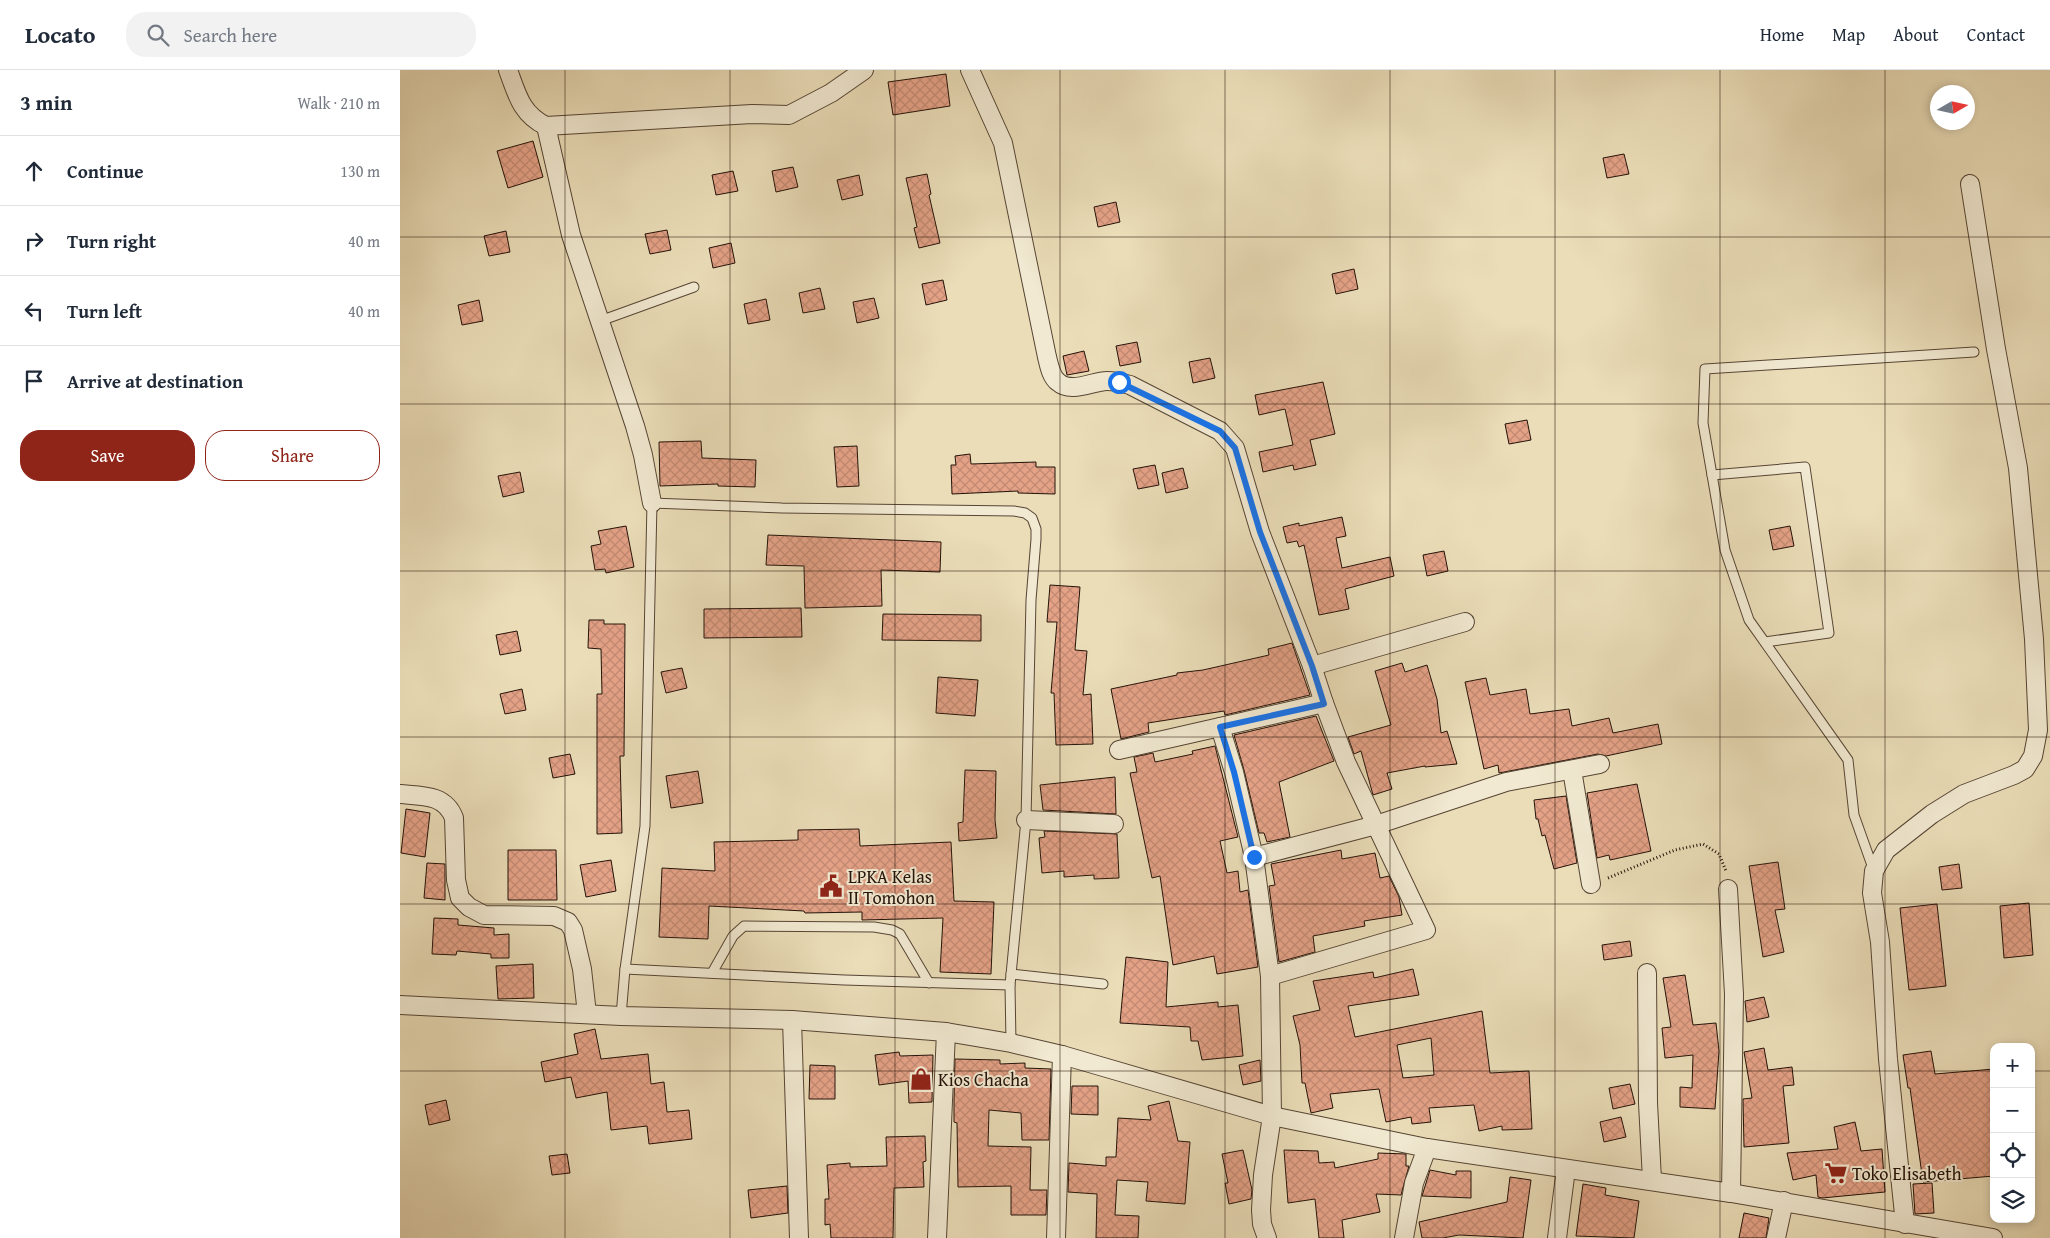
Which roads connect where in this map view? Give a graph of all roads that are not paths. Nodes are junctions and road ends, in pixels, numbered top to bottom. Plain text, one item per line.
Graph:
1 (508, 70) edge
2 (864, 70) edge
3 (970, 70) edge
4 (546, 126) junction
5 (1970, 184) dead end
6 (694, 287) dead end
7 (600, 321) junction
8 (1974, 352) dead end
9 (1712, 475) junction
10 (652, 503) junction
11 (1465, 622) dead end
12 (1765, 642) junction
13 (1312, 666) junction
14 (1324, 704) junction
15 (1220, 727) junction
16 (1119, 750) dead end
17 (1600, 764) dead end
18 (1572, 770) junction
19 (400, 794) edge
20 (1026, 820) junction
21 (1114, 824) dead end
22 (1376, 825) junction
23 (1254, 857) junction
24 (1874, 871) junction
25 (1591, 884) road end
26 (1728, 889) road end
27 (625, 969) junction
28 (712, 973) junction
29 (1647, 973) dead end
30 (1011, 974) junction
31 (1270, 976) junction
32 (929, 983) junction
33 (1103, 984) dead end
34 (1010, 985) junction
35 (400, 1005) edge
36 (587, 1014) junction
37 (621, 1016) junction
38 (792, 1020) junction
39 (946, 1032) junction
40 (1011, 1043) junction
41 (1062, 1055) junction
42 (1272, 1116) junction
43 (1427, 1148) junction
44 (1566, 1169) junction
45 (1652, 1180) junction
46 (1731, 1192) junction
47 (1784, 1201) junction
48 (1905, 1224) junction
49 (799, 1238) edge
50 (937, 1238) edge
51 (1056, 1238) edge
52 (1267, 1238) edge
53 (1404, 1238) edge
54 (1557, 1238) edge
55 (1776, 1238) edge
56 (1993, 1238) edge

1 - 4 street
2 - 4 street
3 - 13 street
4 - 7 street
5 - 24 street
6 - 7 lane
7 - 10 street
8 - 9 lane
9 - 12 lane
9 - 12 lane
10 - 20 lane
10 - 27 lane
11 - 13 street
12 - 24 lane
13 - 14 street
14 - 15 street
14 - 22 street
15 - 16 street
15 - 23 street
17 - 18 street
18 - 22 street
18 - 25 street
19 - 36 street
20 - 21 street
20 - 30 lane
22 - 23 street
22 - 31 street
23 - 31 street
24 - 48 street
26 - 46 street
27 - 28 lane
27 - 37 lane
28 - 32 lane
28 - 32 lane
29 - 45 street
30 - 33 lane
30 - 34 lane
31 - 42 street
32 - 34 lane
34 - 40 lane
35 - 36 street
36 - 37 street
37 - 38 street
38 - 39 street
38 - 49 street
39 - 40 street
39 - 50 street
40 - 41 street
41 - 42 street
41 - 51 street
42 - 43 street
42 - 52 street
43 - 44 street
43 - 53 street
44 - 45 street
44 - 54 street
45 - 46 street
46 - 47 street
47 - 48 street
47 - 55 street
48 - 56 street

